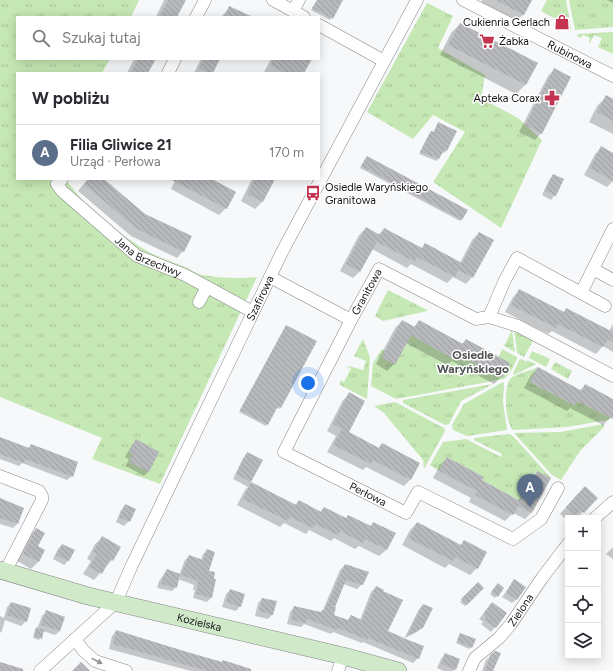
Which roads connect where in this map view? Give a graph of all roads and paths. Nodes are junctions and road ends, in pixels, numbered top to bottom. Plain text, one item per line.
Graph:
1 (205, 0) edge
2 (273, 0) edge
3 (417, 0) edge
4 (463, 0) edge
5 (296, 5) edge
6 (197, 16) edge
7 (303, 16) edge
8 (320, 26) edge
9 (174, 60) edge
10 (384, 62) junction
11 (168, 72) edge
12 (613, 76) edge
13 (59, 181) edge
14 (613, 229) edge
15 (593, 269) junction
16 (270, 277) junction
17 (613, 280) edge
18 (207, 287) junction
19 (581, 293) junction
20 (199, 302) dead end
21 (605, 306) dead end
22 (253, 312) junction
23 (489, 317) junction
24 (351, 320) junction
25 (613, 376) edge
26 (0, 476) edge
27 (558, 488) dead end
28 (613, 502) edge
29 (598, 515) edge
30 (565, 548) edge
31 (3, 571) edge
32 (116, 602) junction
33 (75, 639) junction
34 (341, 663) edge
35 (40, 671) edge
36 (126, 671) edge
37 (398, 671) edge
38 (468, 671) edge

1 - 6 street
2 - 5 street
3 - 10 street, Szafirowa
4 - 12 street, Rubinowa
5 - 7 street
8 - 10 street
9 - 11 street
10 - 16 street, Szafirowa
13 - 18 street, Jana Brzechwy
14 - 15 street
15 - 17 street
15 - 19 street
16 - 22 street, Szafirowa
16 - 24 street, Granitowa
18 - 20 street
18 - 22 street, Jana Brzechwy
19 - 21 street
19 - 23 street
22 - 32 street, Szafirowa
23 - 24 street, Granitowa
23 - 25 street, Granitowa
24 - 27 street, Perłowa
26 - 31 street
28 - 29 street
30 - 38 street, Zielona
31 - 32 street, Kozielska
32 - 33 street
32 - 34 street, Kozielska
33 - 35 street
33 -> 36 street
34 - 37 street, Kozielska

